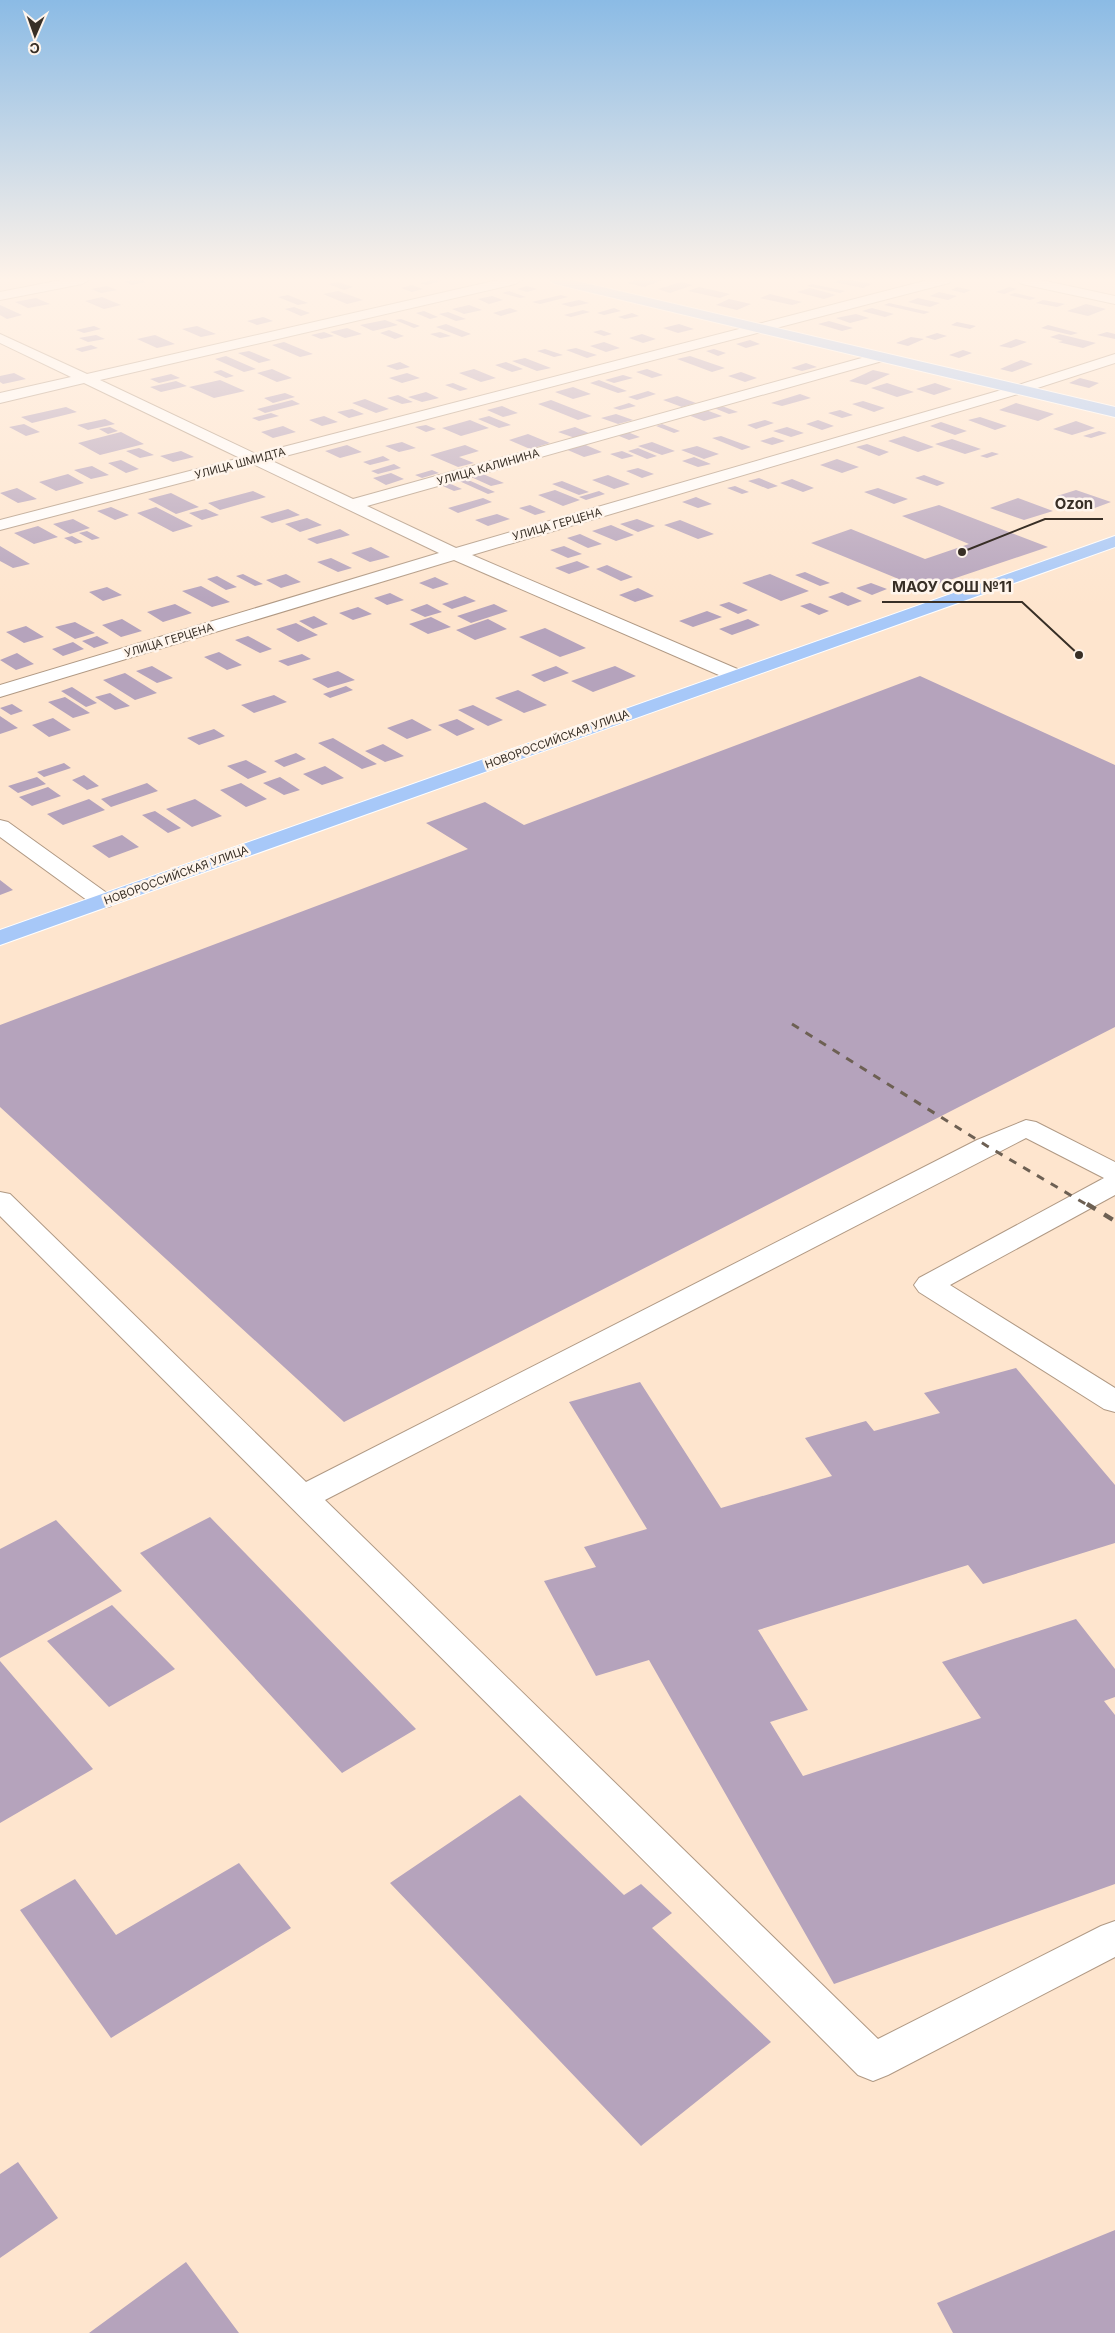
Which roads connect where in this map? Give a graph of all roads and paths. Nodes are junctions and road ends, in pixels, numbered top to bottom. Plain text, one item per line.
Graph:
1 (41, 389) edge
2 (106, 389) edge
3 (524, 389) edge
4 (767, 389) edge
5 (1020, 389) joint
6 (0, 398) edge
7 (1115, 412) edge
8 (256, 459) junction
9 (354, 504) junction
10 (0, 525) edge
11 (1115, 541) edge
12 (456, 554) junction
13 (736, 675) junction
14 (0, 691) edge
15 (0, 826) edge
16 (103, 901) junction
17 (0, 938) edge
18 (1115, 1172) edge
19 (1115, 1184) edge
20 (0, 1200) edge
21 (1115, 1402) edge
22 (302, 1498) junction
23 (1115, 1938) edge

1 - 6 street
2 - 8 street
3 - 8 street, УЛИЦА ШМИДТА
4 - 9 street, УЛИЦА КАЛИНИНА
5 - 7 main road
5 - 12 street, УЛИЦА ГЕРЦЕНА
8 - 9 street
8 - 10 street, УЛИЦА ШМИДТА
9 - 12 street
11 - 13 main road, НОВОРОССИЙСКАЯ УЛИЦА
12 - 13 street
12 - 14 street, УЛИЦА ГЕРЦЕНА
13 - 16 main road, НОВОРОССИЙСКАЯ УЛИЦА
15 - 16 street
16 - 17 main road, НОВОРОССИЙСКАЯ УЛИЦА
18 - 22 street
19 - 21 street
20 - 22 street
22 - 23 street

